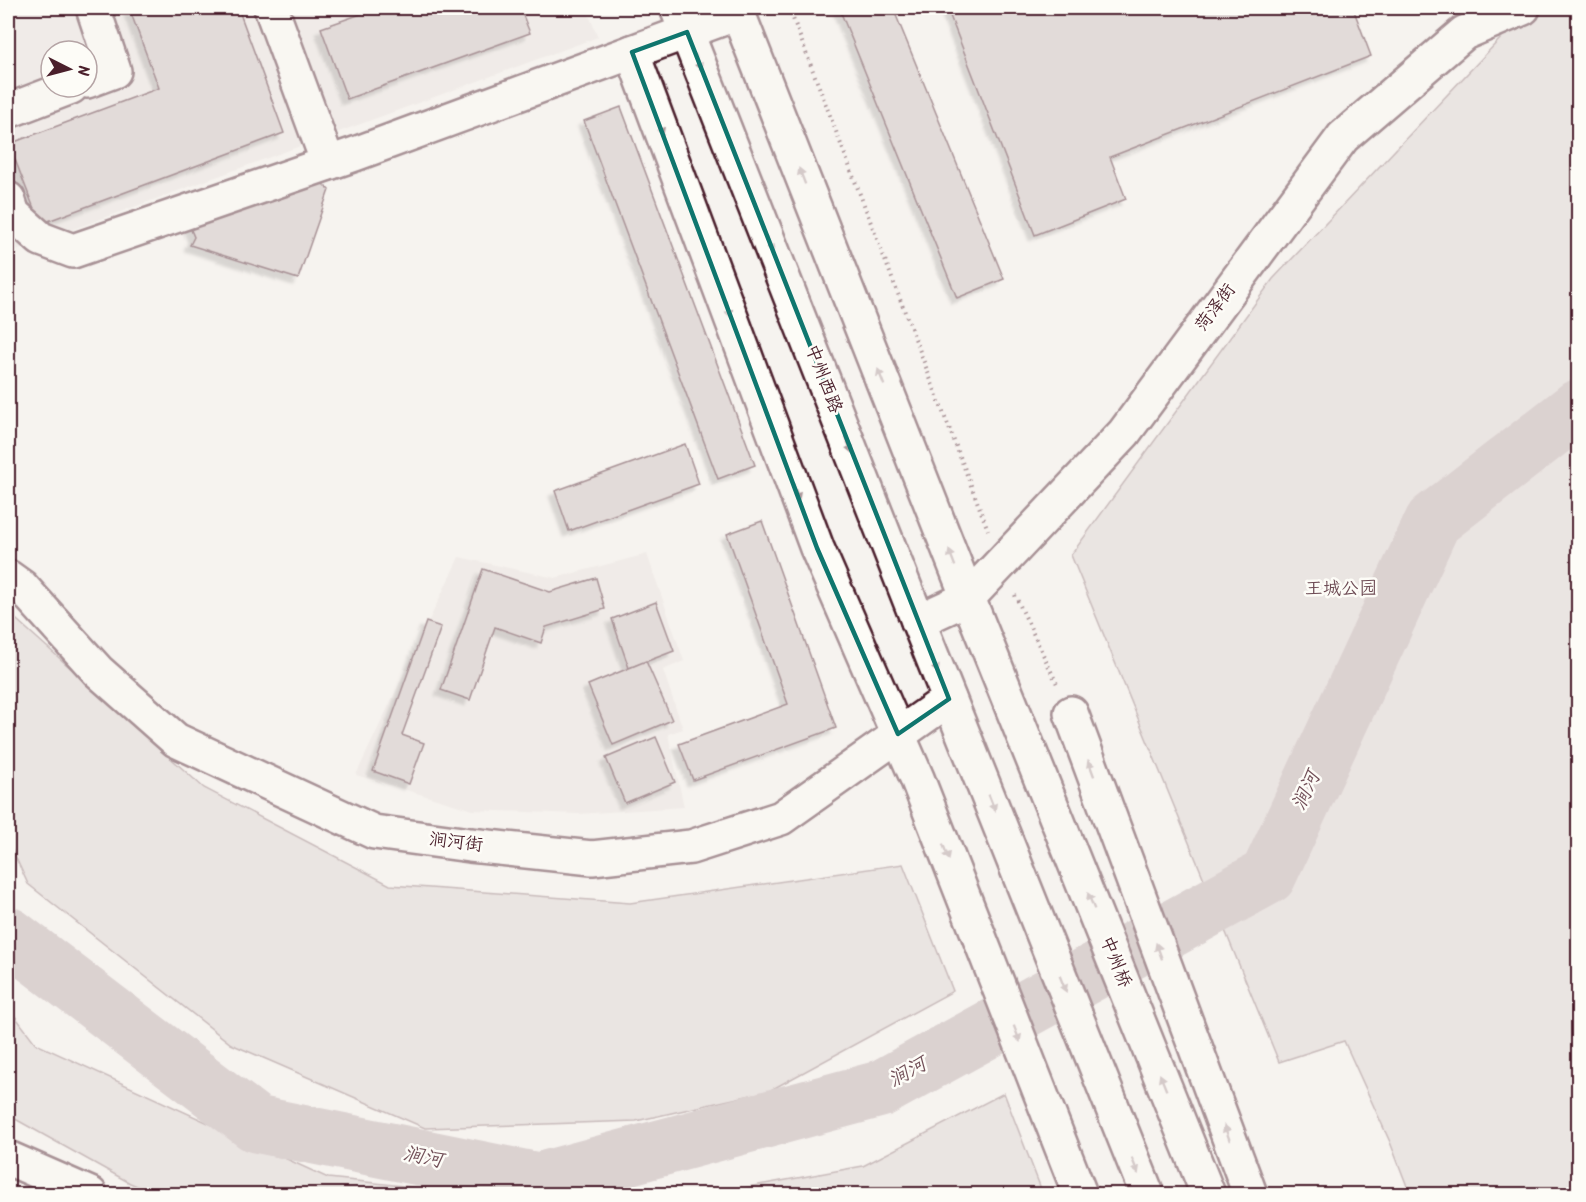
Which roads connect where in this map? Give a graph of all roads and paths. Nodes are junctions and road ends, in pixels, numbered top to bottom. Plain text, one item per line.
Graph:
1 (93, 8) edge
2 (271, 8) edge
3 (789, 8) edge
4 (1523, 8) edge
5 (737, 10) edge
6 (682, 20) edge
7 (632, 52) junction
8 (99, 77) edge
9 (40, 99) edge
10 (8, 111) edge
11 (328, 163) junction
12 (8, 200) edge
13 (1001, 565) junction
14 (8, 577) edge
15 (968, 598) junction
16 (918, 621) junction
17 (949, 699) junction
18 (1071, 713) joint
19 (898, 734) junction
20 (8, 1158) edge
21 (1249, 1191) edge
22 (90, 1194) edge
23 (1080, 1194) edge
24 (1147, 1194) edge
25 (1208, 1194) edge

1 - 8 street
2 - 11 street
3 - 13 path
4 - 13 street, 菏泽街
5 - 6 street
15 -> 5 street
6 - 7 street
6 -> 16 street, 中州西路
7 - 11 street
7 -> 19 street
9 - 10 street
11 - 12 street
13 - 15 street, 菏泽街
13 - 18 path
14 - 19 street, 涧河街
15 - 16 street, 菏泽街
25 -> 15 street, 中州桥
16 -> 17 street, 中州西路
17 - 19 street, 涧河街
17 -> 24 street, 中州西路
21 -> 18 street
19 -> 23 street
20 - 22 street

